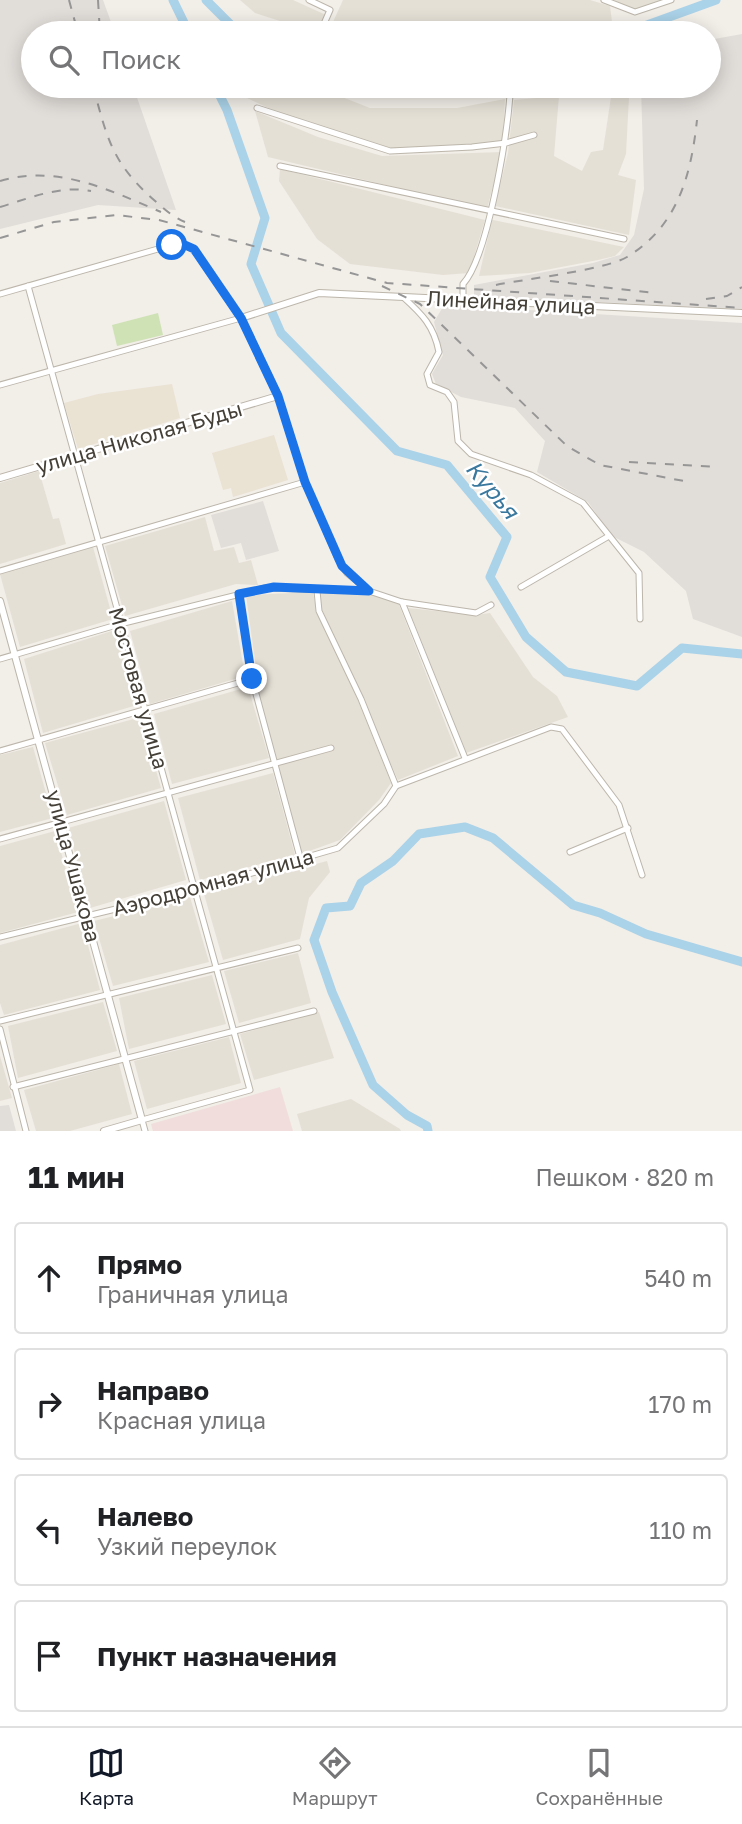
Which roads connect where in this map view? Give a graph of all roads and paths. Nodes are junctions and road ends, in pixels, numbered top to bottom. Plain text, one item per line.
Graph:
1 (309, 0) edge
2 (604, 0) edge
3 (671, 0) edge
4 (325, 21) edge
5 (510, 98) edge
6 (257, 108) dead end
7 (534, 135) dead end
8 (506, 143) junction
9 (280, 166) dead end
10 (489, 213) junction
11 (624, 239) dead end
12 (27, 286) junction
13 (0, 293) edge
14 (403, 297) junction
15 (463, 299) junction
16 (742, 313) edge
17 (241, 318) junction
18 (50, 372) junction
19 (0, 385) edge
20 (278, 396) junction
21 (73, 456) junction
22 (0, 478) edge
23 (305, 482) junction
24 (609, 536) junction
25 (97, 543) junction
26 (0, 571) edge
27 (521, 587) dead end
28 (317, 591) junction
29 (369, 591) junction
30 (239, 594) junction
31 (0, 601) edge
32 (402, 602) junction
33 (491, 605) dead end
34 (640, 619) dead end
35 (120, 624) junction
36 (15, 655) junction
37 (0, 659) edge
38 (252, 679) junction
39 (143, 709) junction
40 (39, 739) junction
41 (331, 748) dead end
42 (0, 751) edge
43 (465, 758) junction
44 (273, 765) junction
45 (396, 786) junction
46 (169, 792) junction
47 (62, 823) junction
48 (628, 828) junction
49 (0, 839) edge
50 (570, 852) dead end
51 (301, 861) junction
52 (642, 875) dead end
53 (194, 890) junction
54 (88, 915) junction
55 (0, 937) edge
56 (298, 948) dead end
57 (216, 969) junction
58 (109, 995) junction
59 (314, 1011) dead end
60 (0, 1021) edge
61 (0, 1029) edge
62 (233, 1031) junction
63 (125, 1058) junction
64 (13, 1087) junction
65 (142, 1120) junction
66 (26, 1131) edge
67 (104, 1131) edge
68 (145, 1131) edge

1 - 4 street
2 - 3 street
5 - 8 street
6 - 8 street
7 - 8 street
8 - 10 street
9 - 10 street
10 - 11 street
10 - 15 street
12 - 13 street
12 - 17 street
12 - 18 street, Мостовая улица
14 - 15 street, Линейная улица
14 - 17 street, Линейная улица
14 - 24 street
15 - 16 street, Линейная улица
17 - 18 street
17 - 20 street
18 - 19 street
18 - 21 street, Мостовая улица
20 - 21 street, улица Николая Буды
20 - 23 street
21 - 22 street, улица Николая Буды
21 - 25 street, Мостовая улица
23 - 25 street
23 - 29 street
24 - 27 street
24 - 34 street
25 - 26 street
25 - 35 street, Мостовая улица
28 - 29 street
28 - 30 street
28 - 45 street
29 - 32 street
30 - 35 street
30 - 38 street
31 - 36 street, улица Ушакова
32 - 33 street
32 - 43 street
35 - 36 street
35 - 39 street, Мостовая улица
36 - 37 street
36 - 40 street, улица Ушакова
38 - 39 street
38 - 44 street
39 - 40 street
39 - 46 street, Мостовая улица
40 - 42 street
40 - 47 street, улица Ушакова
41 - 44 street
43 - 45 street, Аэродромная улица
43 - 48 street, Аэродромная улица
44 - 46 street
44 - 51 street
45 - 51 street, Аэродромная улица
46 - 47 street
46 - 53 street, Мостовая улица
47 - 49 street
47 - 54 street, улица Ушакова
48 - 50 street
48 - 52 street
51 - 53 street, Аэродромная улица
53 - 54 street, Аэродромная улица
53 - 57 street, Мостовая улица
54 - 55 street, Аэродромная улица
54 - 58 street, улица Ушакова
56 - 57 street
57 - 58 street
57 - 62 street, Мостовая улица
58 - 60 street
58 - 63 street, улица Ушакова
59 - 62 street
61 - 64 street
62 - 63 street
62 - 65 street, Мостовая улица
63 - 64 street
63 - 65 street, улица Ушакова
64 - 66 street
65 - 67 street
65 - 68 street, улица Ушакова

